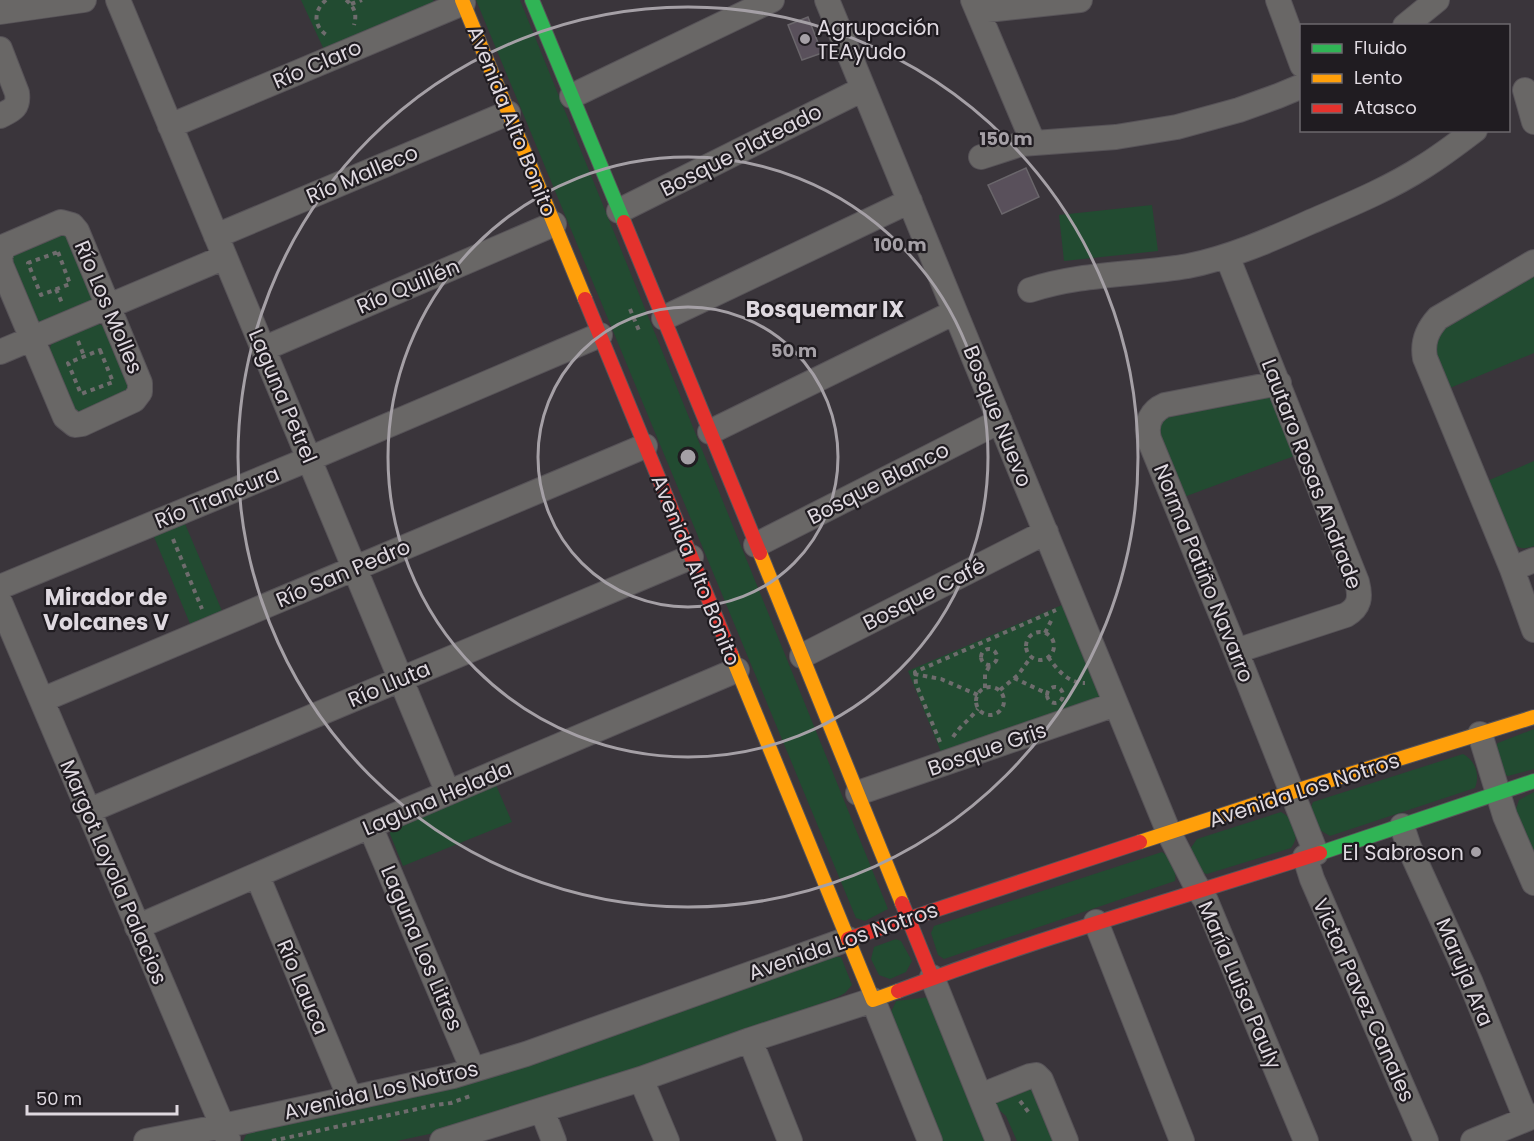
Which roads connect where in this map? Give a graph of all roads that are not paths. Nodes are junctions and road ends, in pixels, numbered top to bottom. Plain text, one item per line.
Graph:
1 (84, 0) edge
2 (118, 0) edge
3 (532, 0) edge
4 (772, 0) edge
5 (827, 0) edge
6 (1080, 0) edge
7 (1278, 0) edge
8 (1437, 0) edge
9 (462, 1) edge
10 (975, 5) edge
11 (0, 12) edge
12 (1407, 24) edge
13 (0, 49) edge
14 (1300, 60) edge
15 (1300, 87) edge
16 (863, 89) junction
17 (1522, 92) edge
18 (572, 96) junction
19 (508, 113) junction
20 (0, 116) edge
21 (1534, 123) edge
22 (170, 126) junction
23 (1472, 132) edge
24 (1033, 142) junction
25 (981, 157) dead end
26 (910, 201) junction
27 (619, 211) junction
28 (554, 224) junction
29 (220, 247) junction
30 (1227, 256) junction
31 (1534, 262) edge
32 (1030, 290) dead end
33 (108, 306) junction
34 (956, 312) junction
35 (664, 318) junction
36 (600, 335) junction
37 (32, 339) junction
38 (263, 349) junction
39 (0, 352) edge
40 (1279, 383) junction
41 (1000, 422) junction
42 (710, 432) junction
43 (645, 446) junction
44 (309, 459) junction
45 (1046, 532) junction
46 (756, 545) junction
47 (691, 557) junction
48 (1534, 560) edge
49 (354, 568) junction
50 (1512, 568) junction
51 (0, 586) edge
52 (0, 602) edge
53 (1534, 630) edge
54 (1236, 651) junction
55 (802, 656) junction
56 (737, 670) junction
57 (400, 679) junction
58 (42, 700) junction
59 (1116, 704) junction
60 (1534, 717) edge
61 (1480, 734) junction
62 (1534, 781) edge
63 (1292, 792) junction
64 (448, 793) junction
65 (858, 793) junction
66 (1498, 794) junction
67 (88, 811) junction
68 (370, 826) junction
69 (1402, 826) junction
70 (1169, 832) junction
71 (1310, 855) junction
72 (256, 875) junction
73 (1534, 883) edge
74 (1199, 890) junction
75 (909, 918) junction
76 (1096, 922) junction
77 (137, 927) junction
78 (848, 939) junction
79 (932, 977) junction
80 (873, 1000) junction
81 (750, 1040) junction
82 (473, 1070) junction
83 (641, 1078) junction
84 (980, 1096) junction
85 (350, 1098) junction
86 (542, 1110) junction
87 (1530, 1118) edge
88 (226, 1134) edge
89 (146, 1141) edge
90 (442, 1141) edge
91 (554, 1141) edge
92 (667, 1141) edge
93 (790, 1141) edge
94 (930, 1141) edge
95 (998, 1141) edge
96 (1066, 1141) edge
97 (1182, 1141) edge
98 (1306, 1141) edge
99 (1426, 1141) edge
100 (1473, 1141) edge

1 - 11 street
2 - 22 street, Laguna Petrel
3 - 18 street
4 - 18 street
5 - 16 street, Bosque Nuevo
6 - 10 street
7 - 14 street
8 - 12 street
9 - 19 street, Avenida Alto Bonito
9 - 22 street, Río Claro
10 - 24 street
13 - 20 street
15 - 24 street
16 - 26 street, Bosque Nuevo
16 - 27 street, Bosque Plateado
17 - 21 street
18 - 27 street
19 - 28 street, Avenida Alto Bonito
19 - 29 street, Río Malleco
22 - 29 street, Laguna Petrel
23 - 30 street
24 - 25 street
26 - 34 street, Bosque Nuevo
26 - 35 street
27 - 35 street
28 - 36 street, Avenida Alto Bonito
28 - 38 street, Río Quillén
29 - 33 street, Río Malleco
29 - 38 street, Laguna Petrel
30 - 32 street
30 - 40 street, Lautaro Rosas Andrade
31 - 50 street
33 - 37 street, Río Malleco
33 - 37 street, Río Los Molles
33 - 37 street, Río Los Molles
34 - 41 street, Bosque Nuevo
34 - 42 street
35 - 42 street
36 - 43 street, Avenida Alto Bonito
36 - 44 street, Río Trancura
37 - 39 street, Río Malleco
38 - 44 street, Laguna Petrel
40 - 54 street, Lautaro Rosas Andrade
40 - 54 street, Norma Patiño Navarro
41 - 45 street, Bosque Nuevo
41 - 46 street, Bosque Blanco
42 - 46 street
43 - 47 street, Avenida Alto Bonito
43 - 49 street, Río San Pedro
44 - 49 street, Laguna Petrel
44 - 51 street, Río Trancura
45 - 55 street, Bosque Café
45 - 59 street, Bosque Nuevo
46 - 55 street
47 - 56 street, Avenida Alto Bonito
47 - 57 street, Río Lluta
48 - 50 street
49 - 57 street, Laguna Petrel
49 - 58 street, Río San Pedro
50 - 53 street
52 - 58 street, Margot Loyola Palacios
54 - 63 street, Norma Patiño Navarro
55 - 65 street
56 - 64 street, Laguna Helada
56 - 78 street, Avenida Alto Bonito
57 - 64 street, Laguna Petrel
57 - 67 street, Río Lluta
58 - 67 street, Margot Loyola Palacios
59 - 65 street, Bosque Gris
59 - 70 street, Bosque Nuevo
60 - 61 street, Avenida Los Notros
61 - 63 street, Avenida Los Notros
61 - 66 street
62 - 66 street
63 - 70 street, Avenida Los Notros
63 - 71 street, Norma Patiño Navarro
64 - 68 street, Laguna Helada
65 - 75 street
66 - 69 street
66 - 73 street
67 - 77 street, Margot Loyola Palacios
68 - 72 street, Laguna Helada
68 - 82 street, Laguna Los Litres
69 - 71 street
69 - 87 street, Maruja Ara
70 - 74 street, María Luisa Pauly
70 - 75 street, Avenida Los Notros
71 - 74 street
71 - 99 street, Victor Pavez Canales
72 - 77 street, Laguna Helada
72 - 85 street, Río Lauca
74 - 76 street
74 - 98 street, María Luisa Pauly
75 - 78 street, Avenida Los Notros
75 - 79 street
76 - 79 street
76 - 97 street
77 - 88 street, Margot Loyola Palacios
78 - 80 street, Avenida Alto Bonito
78 - 82 street, Avenida Los Notros
79 - 80 street
79 - 84 street
80 - 81 street
80 - 94 street, Avenida Alto Bonito
81 - 83 street
81 - 93 street
82 - 85 street, Avenida Los Notros
83 - 86 street
83 - 92 street
84 - 95 street
84 - 96 street
85 - 88 street, Avenida Los Notros
86 - 90 street
86 - 91 street
87 - 100 street
88 - 89 street, Avenida Los Notros

